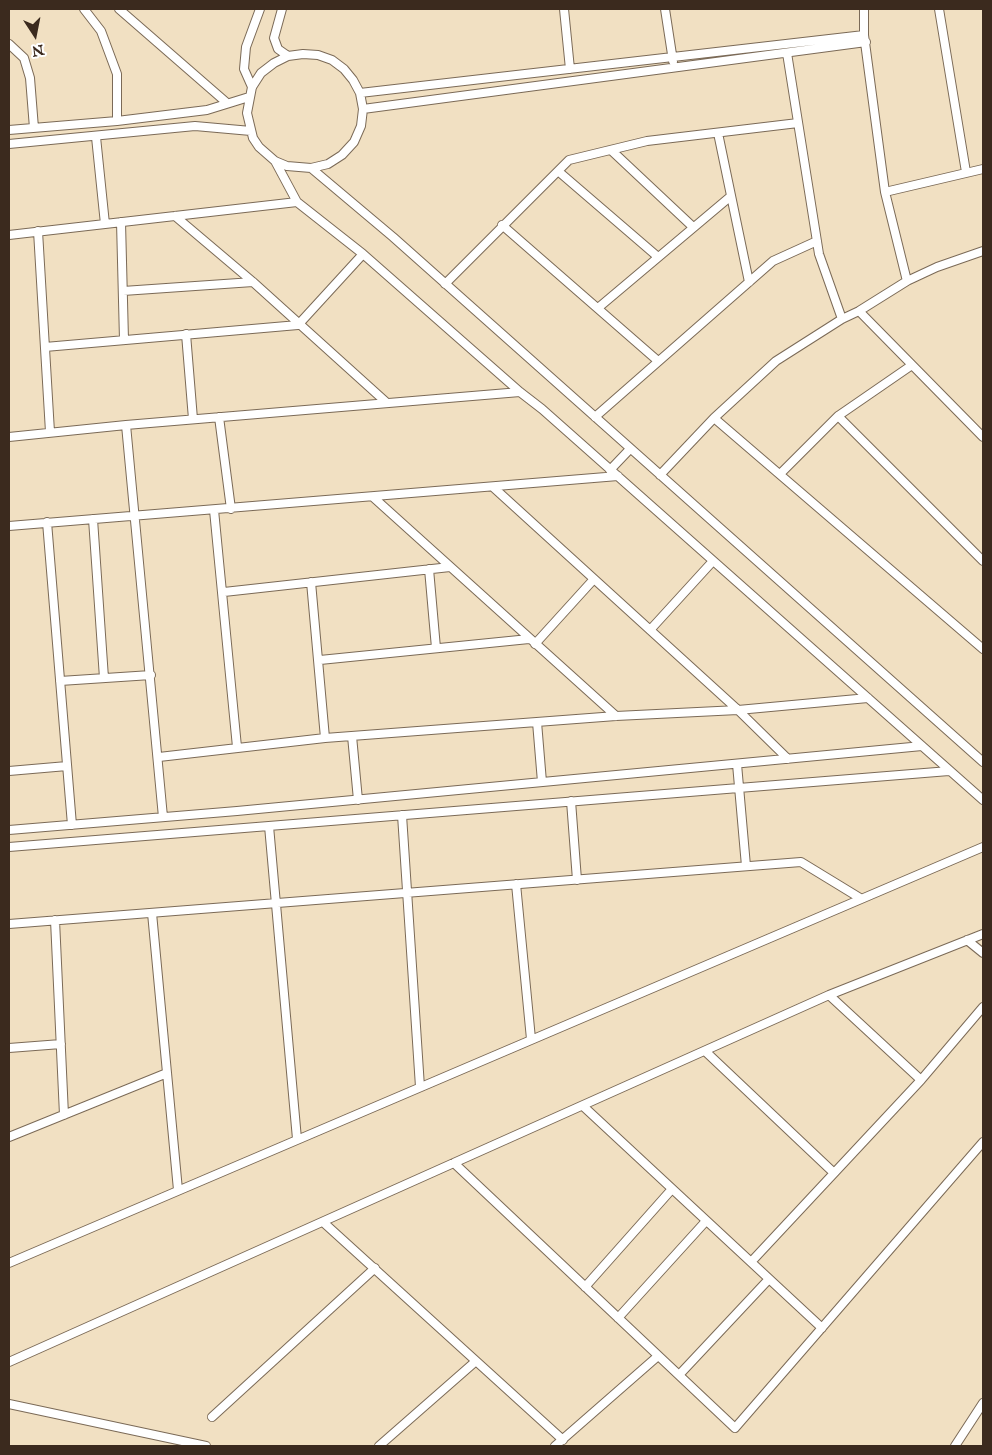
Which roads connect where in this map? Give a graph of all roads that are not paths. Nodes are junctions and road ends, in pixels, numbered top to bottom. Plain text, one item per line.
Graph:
1 (84, 9) edge
2 (119, 9) edge
3 (260, 9) edge
4 (282, 9) edge
5 (564, 9) edge
6 (665, 9) edge
7 (864, 9) edge
8 (939, 9) edge
9 (865, 39) junction
10 (9, 44) edge
11 (787, 53) junction
12 (288, 56) junction
13 (672, 57) junction
14 (674, 68) junction
15 (570, 69) junction
16 (252, 87) junction
17 (360, 93) junction
18 (249, 97) junction
19 (228, 103) junction
20 (363, 110) junction
21 (117, 121) junction
22 (798, 123) junction
23 (34, 128) junction
24 (9, 130) edge
25 (251, 131) junction
26 (718, 132) junction
27 (96, 137) junction
28 (9, 144) edge
29 (611, 150) junction
30 (275, 161) junction
31 (311, 168) junction
32 (983, 169) edge
33 (558, 170) junction
34 (966, 172) junction
35 (885, 192) junction
36 (731, 196) junction
37 (297, 202) junction
38 (175, 216) junction
39 (121, 222) junction
40 (105, 224) junction
41 (502, 225) junction
42 (693, 227) junction
43 (38, 232) junction
44 (9, 235) edge
45 (817, 241) junction
46 (983, 251) edge
47 (363, 254) junction
48 (658, 257) junction
49 (907, 281) junction
50 (252, 282) junction
51 (749, 282) junction
52 (445, 284) junction
53 (123, 292) junction
54 (598, 308) junction
55 (859, 311) junction
56 (842, 318) junction
57 (298, 325) junction
58 (186, 334) junction
59 (124, 340) junction
60 (45, 346) junction
61 (658, 361) junction
62 (912, 365) junction
63 (520, 392) junction
64 (387, 403) junction
65 (838, 416) junction
66 (219, 417) junction
67 (595, 417) junction
68 (714, 418) junction
69 (193, 419) junction
70 (126, 425) junction
71 (50, 432) junction
72 (9, 437) edge
73 (983, 437) edge
74 (630, 449) junction
75 (610, 470) junction
76 (780, 474) junction
77 (660, 475) junction
78 (618, 476) junction
79 (493, 487) junction
80 (373, 497) junction
81 (231, 509) junction
82 (214, 510) junction
83 (136, 516) junction
84 (93, 519) junction
85 (47, 522) junction
86 (9, 526) edge
87 (713, 561) junction
88 (983, 561) edge
89 (450, 566) junction
90 (429, 569) junction
91 (594, 579) junction
92 (311, 582) junction
93 (224, 592) junction
94 (650, 630) junction
95 (532, 641) junction
96 (436, 648) junction
97 (983, 649) edge
98 (320, 660) junction
99 (151, 675) junction
100 (104, 678) junction
101 (60, 681) junction
102 (868, 698) junction
103 (738, 710) junction
104 (616, 716) junction
105 (538, 722) junction
106 (352, 736) junction
107 (325, 738) junction
108 (922, 746) junction
109 (237, 747) junction
110 (159, 757) junction
111 (788, 759) junction
112 (983, 762) edge
113 (737, 764) junction
114 (68, 766) junction
115 (9, 771) edge
116 (949, 771) junction
117 (542, 782) junction
118 (740, 788) junction
119 (358, 800) junction
120 (983, 800) edge
121 (570, 801) junction
122 (402, 815) junction
123 (163, 817) junction
124 (72, 824) junction
125 (269, 826) junction
126 (9, 830) edge
127 (9, 847) edge
128 (983, 847) edge
129 (746, 866) junction
130 (577, 880) junction
131 (516, 884) junction
132 (407, 893) junction
133 (860, 898) junction
134 (275, 903) junction
135 (152, 913) junction
136 (55, 920) junction
137 (9, 924) edge
138 (983, 934) edge
139 (968, 940) junction
140 (983, 953) edge
141 (829, 995) junction
142 (983, 1007) edge
143 (531, 1039) junction
144 (61, 1044) junction
145 (9, 1048) edge
146 (705, 1051) junction
147 (167, 1073) junction
148 (921, 1080) junction
149 (420, 1087) junction
150 (583, 1106) junction
151 (64, 1115) junction
152 (9, 1137) edge
153 (297, 1139) junction
154 (983, 1142) edge
155 (454, 1163) junction
156 (834, 1173) junction
157 (672, 1189) junction
158 (178, 1190) junction
159 (323, 1222) junction
160 (706, 1222) junction
161 (751, 1262) junction
162 (9, 1263) edge
163 (375, 1268) junction
164 (769, 1278) junction
165 (585, 1287) junction
166 (618, 1318) junction
167 (822, 1328) junction
168 (658, 1356) junction
169 (476, 1361) junction
170 (9, 1362) edge
171 (679, 1375) junction
172 (983, 1403) edge
173 (9, 1404) edge
174 (212, 1417) dead end
175 (563, 1440) junction
176 (206, 1446) edge
177 (379, 1446) edge
178 (555, 1446) edge
179 (955, 1446) edge

1 - 21 street
2 - 19 street
3 - 16 street
4 - 12 street
5 - 15 street
6 - 13 street
7 - 9 street
8 - 34 street
9 - 11 street
9 - 13 street
9 - 35 street
10 - 23 street
11 - 14 street
11 - 22 street
12 - 16 street
12 - 17 street
13 - 14 street
13 - 15 street
14 - 20 street
15 - 17 street
16 - 18 street
17 - 20 street
18 - 19 street
18 - 25 street
19 - 21 street
20 - 31 street
21 - 23 street
22 - 26 street
22 - 45 street
23 - 24 street
25 - 27 street
25 - 30 street
26 - 29 street
26 - 36 street
27 - 28 street
27 - 40 street
29 - 33 street
29 - 42 street
30 - 31 street
30 - 37 street
31 - 52 street
32 - 34 street
33 - 41 street
33 - 48 street
34 - 35 street
35 - 49 street
36 - 42 street
36 - 51 street
37 - 38 street
37 - 47 street
38 - 39 street
38 - 50 street
39 - 40 street
39 - 53 street
40 - 43 street
41 - 52 street
41 - 54 street
42 - 48 street
43 - 44 street
43 - 60 street
45 - 51 street
45 - 56 street
46 - 49 street
47 - 57 street
47 - 63 street
48 - 54 street
49 - 55 street
50 - 53 street
50 - 57 street
51 - 61 street
52 - 67 street
53 - 59 street
54 - 61 street
55 - 56 street
55 - 62 street
56 - 68 street
57 - 58 street
57 - 64 street
58 - 59 street
58 - 69 street
59 - 60 street
60 - 71 street
61 - 67 street
62 - 65 street
62 - 73 street
63 - 64 street
63 - 75 street
64 - 66 street
65 - 76 street
65 - 88 street
66 - 69 street
66 - 81 street
67 - 74 street
68 - 76 street
68 - 77 street
69 - 70 street
70 - 71 street
70 - 83 street
71 - 72 street
74 - 75 street
74 - 77 street
75 - 78 street
76 - 97 street
77 - 112 street
78 - 79 street
78 - 87 street
79 - 80 street
79 - 91 street
80 - 81 street
80 - 89 street
81 - 82 street
82 - 83 street
82 - 93 street
83 - 84 street
83 - 99 street
84 - 85 street
84 - 100 street
85 - 86 street
85 - 101 street
87 - 94 street
87 - 102 street
89 - 90 street
89 - 95 street
90 - 92 street
90 - 96 street
91 - 94 street
91 - 95 street
92 - 93 street
92 - 98 street
93 - 109 street
94 - 103 street
95 - 96 street
95 - 104 street
96 - 98 street
98 - 107 street
99 - 100 street
99 - 110 street
100 - 101 street
101 - 114 street
102 - 103 street
102 - 108 street
103 - 104 street
103 - 111 street
104 - 105 street
105 - 106 street
105 - 117 street
106 - 107 street
106 - 119 street
107 - 109 street
108 - 111 street
108 - 116 street
109 - 110 street
110 - 123 street
111 - 113 street
113 - 117 street
113 - 118 street
114 - 115 street
114 - 124 street
116 - 118 street
116 - 120 street
117 - 119 street
118 - 121 street
118 - 129 street
119 - 123 street
121 - 122 street
121 - 130 street
122 - 125 street
122 - 132 street
123 - 124 street
124 - 126 street
125 - 127 street
125 - 134 street
128 - 133 street
129 - 130 street
129 - 133 street
130 - 131 street
131 - 132 street
131 - 143 street
132 - 134 street
132 - 149 street
133 - 143 street
134 - 135 street
134 - 153 street
135 - 136 street
135 - 147 street
136 - 137 street
136 - 144 street
138 - 139 street
139 - 140 street
139 - 141 street
141 - 146 street
141 - 148 street
142 - 148 street
143 - 149 street
144 - 145 street
144 - 151 street
146 - 150 street
146 - 156 street
147 - 151 street
147 - 158 street
148 - 156 street
149 - 153 street
150 - 155 street
150 - 157 street
151 - 152 street
153 - 158 street
154 - 167 street
155 - 159 street
155 - 165 street
156 - 161 street
157 - 160 street
157 - 165 street
158 - 162 street
159 - 163 street
159 - 170 street
160 - 161 street
160 - 166 street
161 - 164 street
163 - 169 street
163 - 174 street
164 - 167 street
164 - 171 street
165 - 166 street
166 - 168 street
167 - 171 street
168 - 171 street
168 - 175 street
169 - 175 street
169 - 177 street
172 - 179 street
173 - 176 street
175 - 178 street

